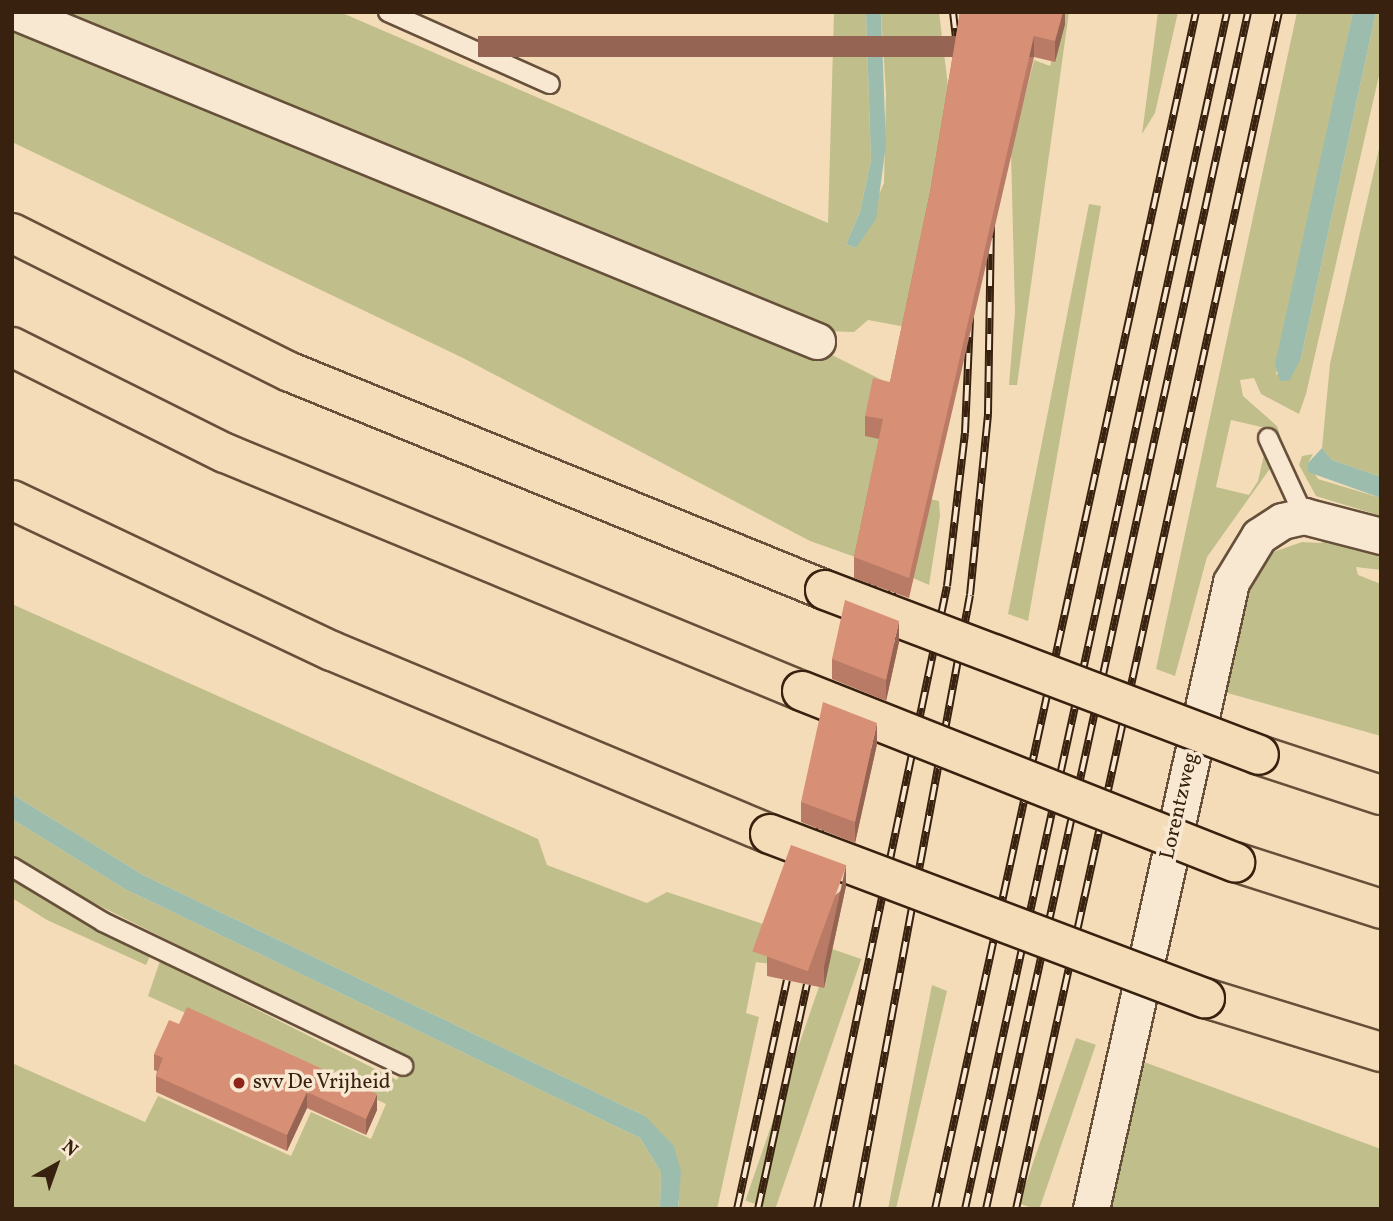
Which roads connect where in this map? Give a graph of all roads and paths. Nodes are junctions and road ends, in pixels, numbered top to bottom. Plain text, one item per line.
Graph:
1 (16, 12) edge
2 (388, 12) edge
3 (550, 83) dead end
4 (12, 233) edge
5 (817, 341) dead end
6 (12, 347) edge
7 (1268, 438) dead end
8 (12, 500) edge
9 (1304, 516) junction
10 (1381, 536) edge
11 (1381, 795) edge
12 (12, 867) edge
13 (1381, 909) edge
14 (1381, 1052) edge
15 (403, 1066) dead end
16 (1091, 1209) edge

1 - 5 street
2 - 3 lane
4 - 11 highway, bridge
6 - 13 highway, bridge
7 - 9 lane
8 - 14 highway, bridge
9 - 10 street
9 - 16 street, Lorentzweg
12 - 15 lane

